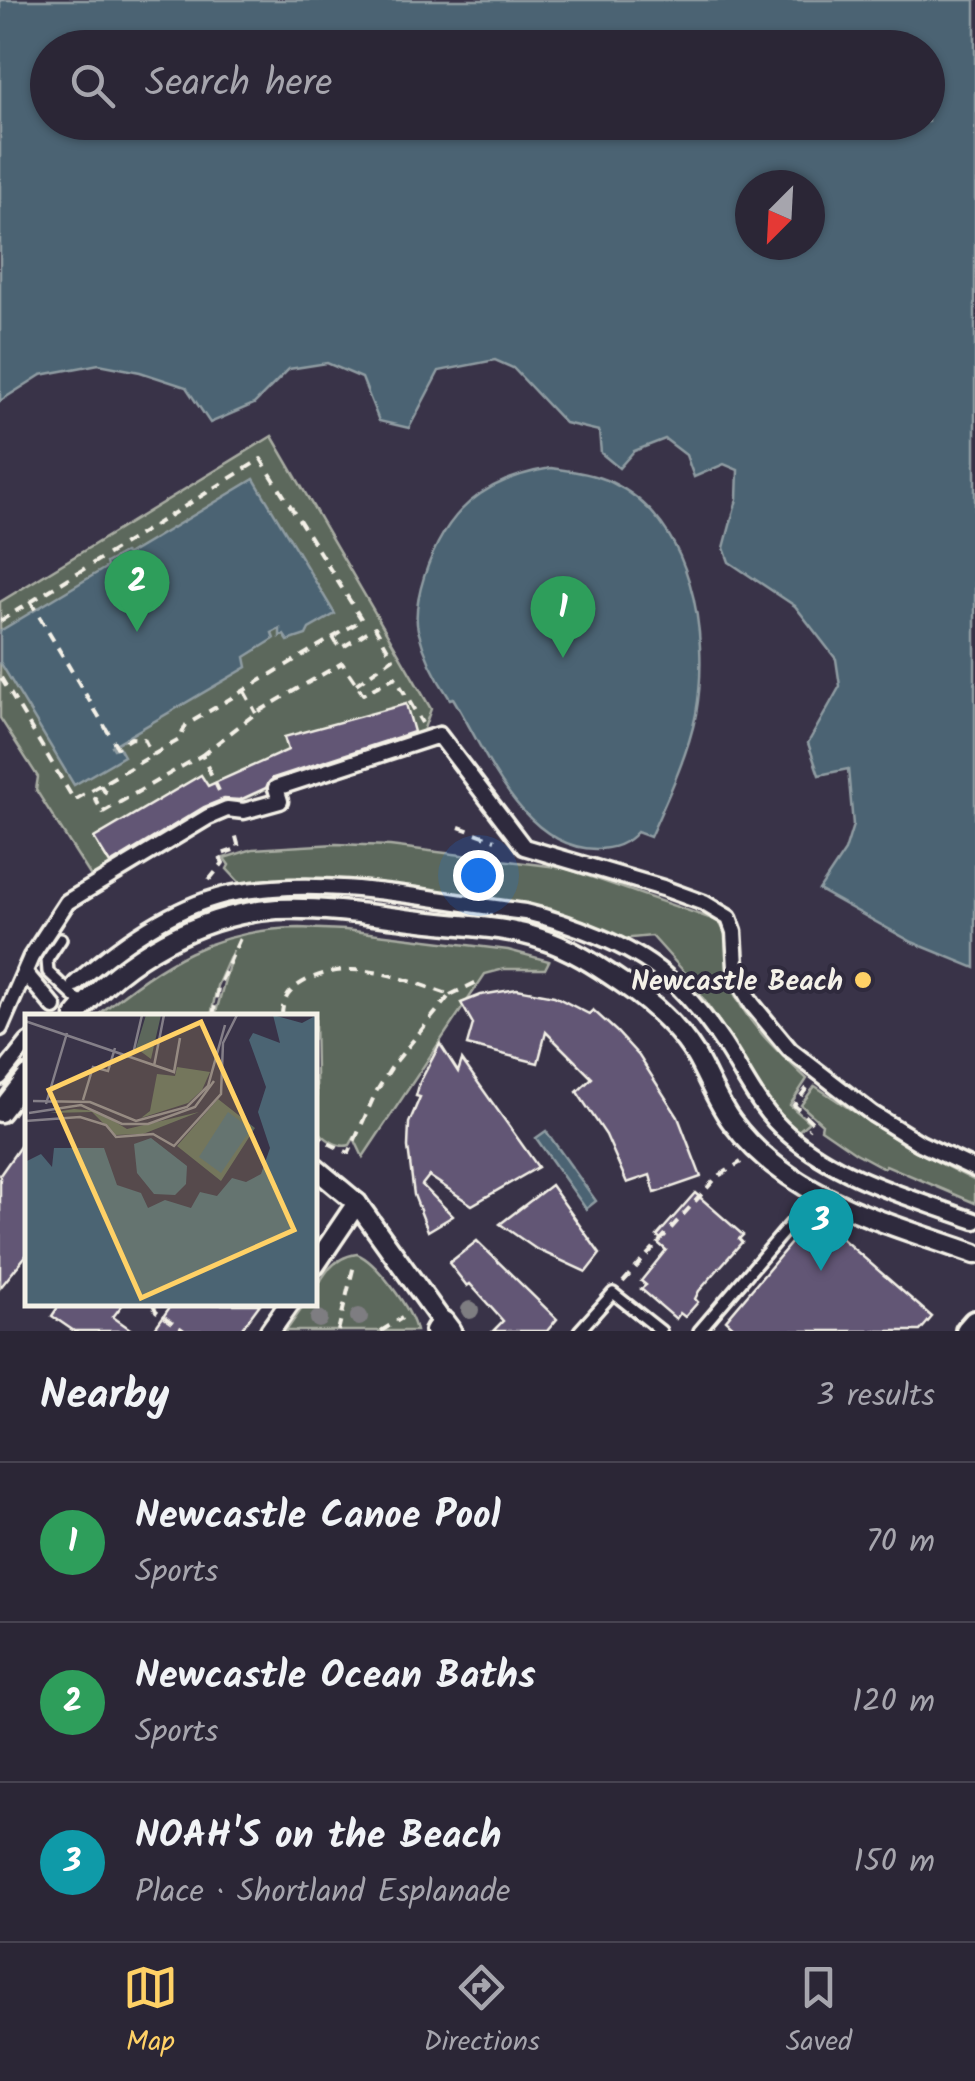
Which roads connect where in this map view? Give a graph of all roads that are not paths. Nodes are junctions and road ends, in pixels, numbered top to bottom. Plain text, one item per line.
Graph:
1 (61, 939) dead end
2 (26, 974) junction
3 (75, 984) dead end
4 (54, 1008) edge
5 (79, 1011) edge
6 (0, 1028) edge
7 (25, 1046) edge
8 (0, 1077) edge
9 (25, 1080) edge
10 (0, 1112) edge
11 (975, 1169) edge
12 (318, 1170) edge
13 (817, 1194) junction
14 (357, 1203) junction
15 (975, 1220) edge
16 (975, 1254) edge
17 (318, 1261) edge
18 (287, 1306) edge
19 (975, 1322) edge
20 (443, 1328) edge
21 (270, 1331) edge
22 (579, 1331) edge
23 (661, 1331) edge
24 (698, 1331) edge
25 (968, 1331) edge

1 - 5 lane
2 - 4 street
2 - 6 street
2 - 11 street
3 - 15 street
5 - 13 street
7 - 8 street
9 - 10 street
12 - 14 street
13 - 16 street
13 - 24 lane
14 - 17 street
14 - 20 street
18 - 21 street
19 - 25 street
22 - 23 lane

